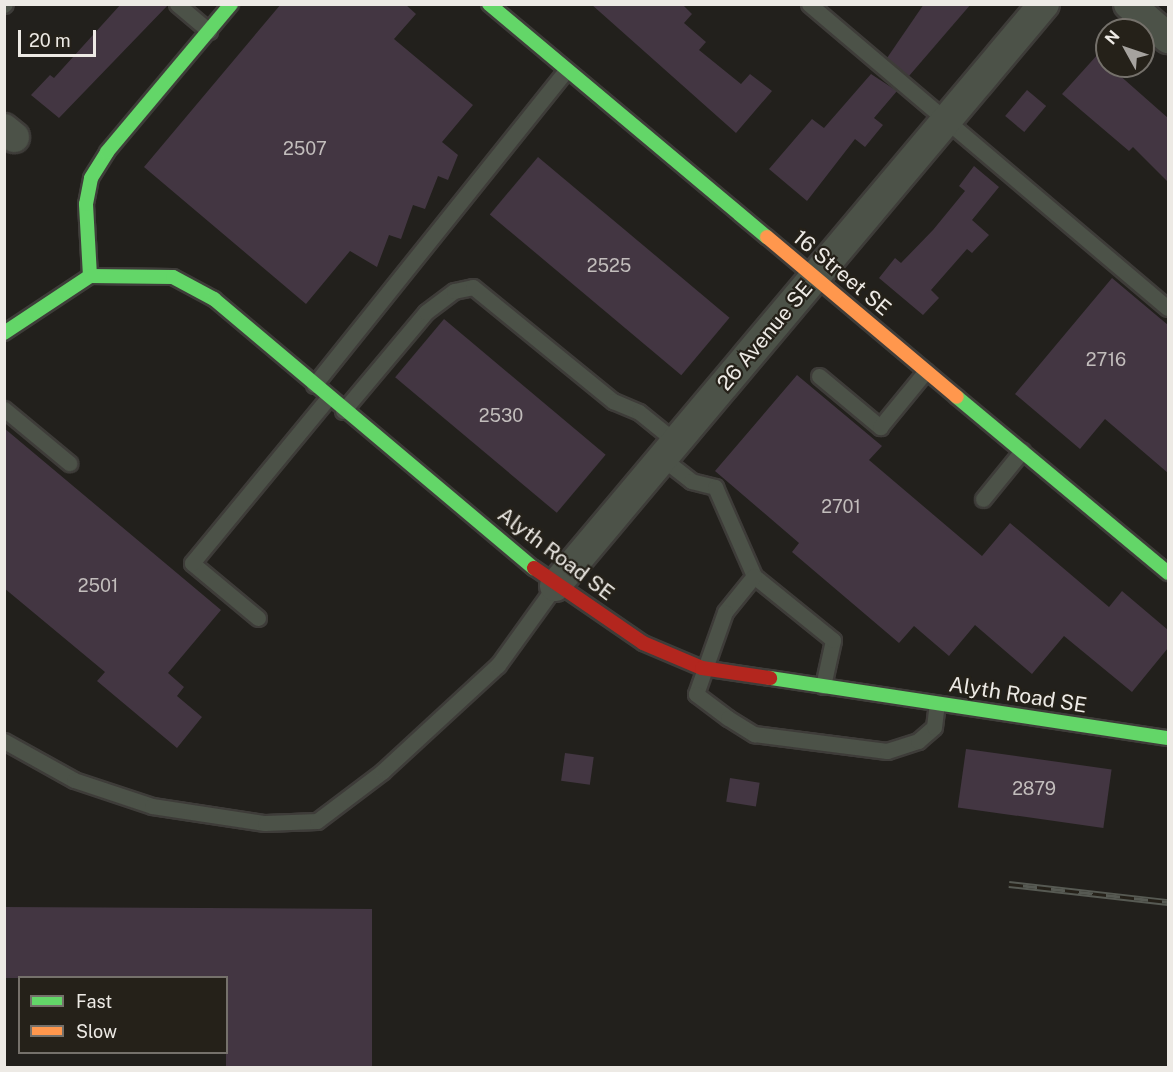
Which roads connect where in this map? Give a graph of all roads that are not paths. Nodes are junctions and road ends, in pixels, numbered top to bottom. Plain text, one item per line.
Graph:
1 (177, 4) edge
2 (231, 4) edge
3 (489, 4) edge
4 (809, 4) edge
5 (1044, 4) edge
6 (1129, 4) edge
7 (209, 32) junction
8 (1168, 38) edge
9 (566, 70) junction
10 (946, 120) junction
11 (90, 276) junction
12 (814, 277) junction
13 (1168, 308) edge
14 (4, 333) edge
15 (926, 371) junction
16 (819, 376) dead end
17 (314, 385) junction
18 (328, 398) junction
19 (4, 410) edge
20 (343, 411) junction
21 (669, 450) junction
22 (1022, 451) junction
23 (69, 463) dead end
24 (983, 499) dead end
25 (1168, 573) edge
26 (754, 576) junction
27 (555, 586) junction
28 (258, 618) dead end
29 (702, 668) junction
30 (823, 686) junction
31 (937, 704) junction
32 (1168, 738) edge
33 (4, 741) edge

1 - 7 lane
2 - 7 street
3 - 9 street, 16 Street SE
4 - 10 lane
5 - 10 street, 26 Avenue SE
6 - 8 street
7 - 11 street
9 - 12 street, 16 Street SE
9 - 17 lane
10 - 12 street, 26 Avenue SE
10 - 13 lane
11 - 14 street
11 - 17 street, Alyth Road SE
12 - 15 street, 16 Street SE
12 - 21 street, 26 Avenue SE
15 - 16 lane
15 - 22 street, 16 Street SE
17 - 18 street, Alyth Road SE
18 - 20 street, Alyth Road SE
18 - 28 lane
19 - 23 lane
20 - 21 lane
20 - 27 street, Alyth Road SE
21 - 26 lane
21 - 27 street, 26 Avenue SE
22 - 24 lane
22 - 25 street, 16 Street SE
26 - 29 lane
26 - 30 lane
27 - 29 street, Alyth Road SE
27 - 33 lane
29 - 30 street, Alyth Road SE
29 - 31 lane
30 - 31 street, Alyth Road SE
31 - 32 street, Alyth Road SE

